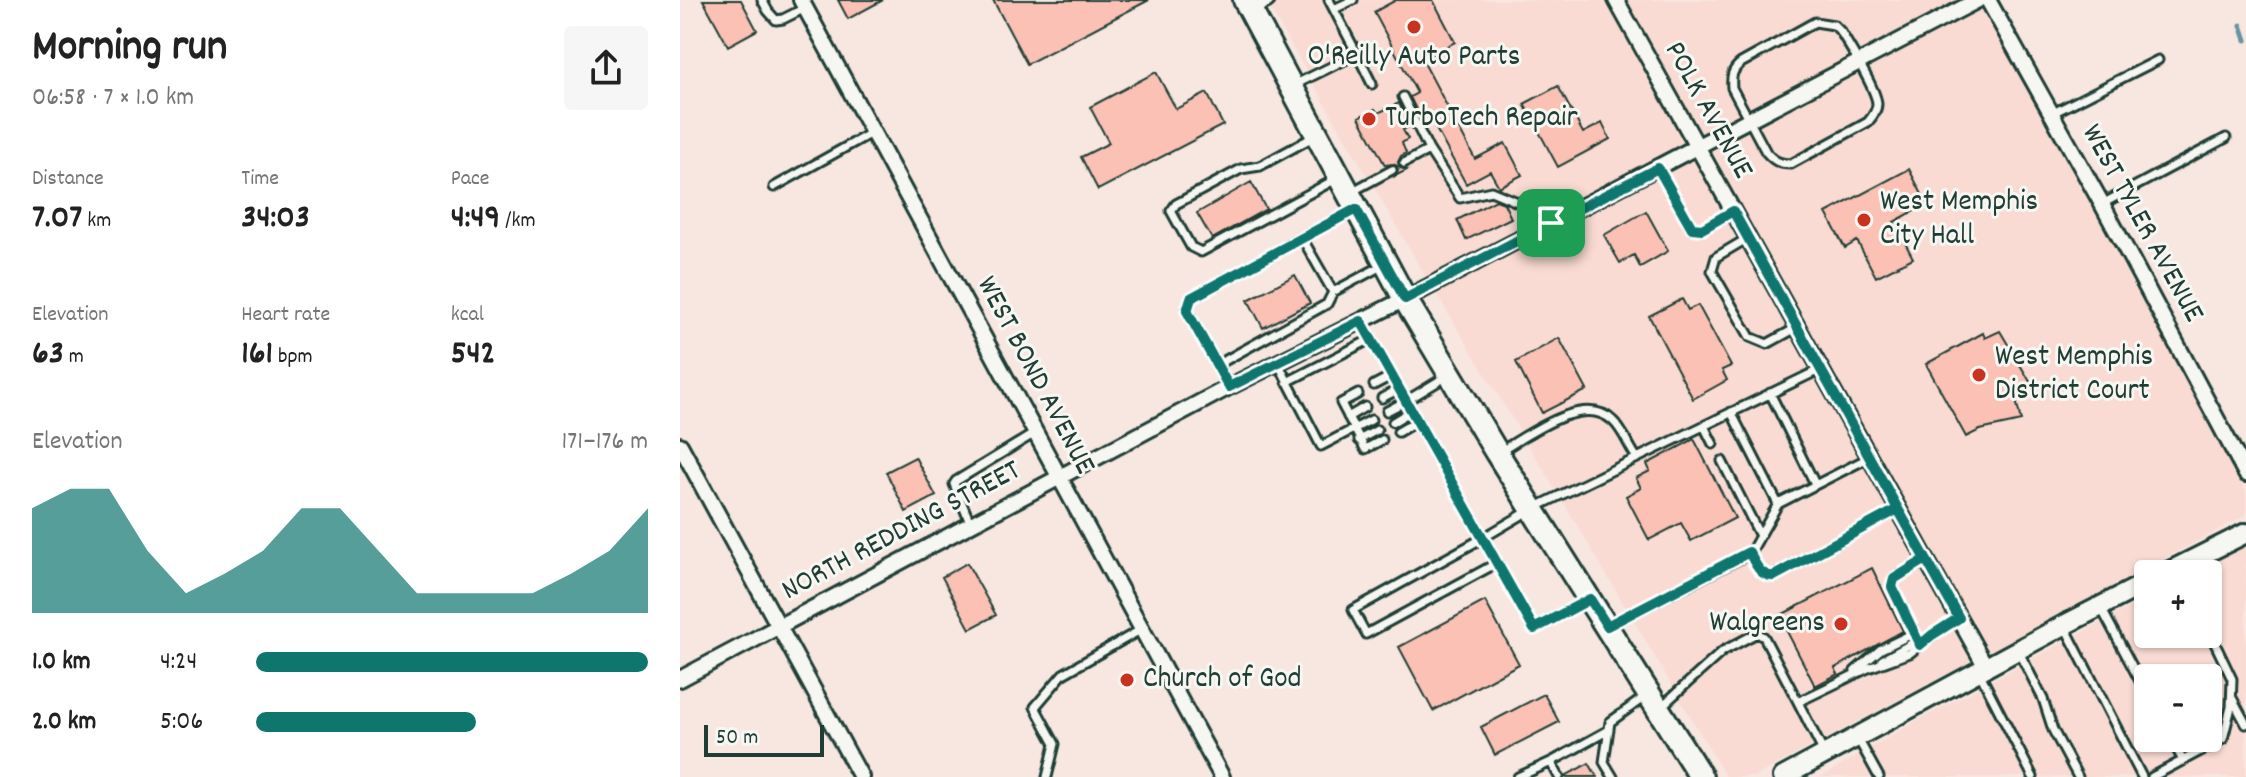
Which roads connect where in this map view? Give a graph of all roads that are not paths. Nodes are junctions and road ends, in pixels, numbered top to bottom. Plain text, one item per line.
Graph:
1 (762, 0) edge
2 (1329, 0) edge
3 (1353, 0) edge
4 (1616, 0) edge
5 (1978, 0) edge
6 (1988, 0) edge
7 (1254, 3) edge
8 (803, 4) edge
9 (1334, 9) junction
10 (1357, 54) junction
11 (2158, 60) dead end
12 (1858, 63) junction
13 (1372, 84) dead end
14 (1292, 86) junction
15 (1403, 97) dead end
16 (2051, 114) junction
17 (1749, 121) junction
18 (873, 132) junction
19 (1317, 135) junction
20 (2226, 138) dead end
21 (1697, 147) junction
22 (1429, 150) junction
23 (1404, 163) dead end
24 (1658, 168) junction
25 (1392, 170) dead end
26 (774, 187) dead end
27 (1347, 194) junction
28 (2102, 204) junction
29 (1733, 211) junction
30 (1551, 223) junction
31 (1302, 238) junction
32 (1748, 238) junction
33 (1386, 264) junction
34 (1333, 292) junction
35 (1405, 299) junction
36 (1361, 321) junction
37 (1798, 327) junction
38 (1371, 339) junction
39 (1278, 363) junction
40 (1217, 365) junction
41 (1821, 369) junction
42 (1450, 374) junction
43 (1391, 376) junction
44 (1287, 382) junction
45 (1374, 385) dead end
46 (1229, 387) junction
47 (1399, 389) junction
48 (1770, 393) junction
49 (1358, 394) dead end
50 (1382, 398) dead end
51 (1406, 401) junction
52 (1365, 407) dead end
53 (1387, 411) dead end
54 (1411, 411) junction
55 (1731, 412) junction
56 (1348, 417) junction
57 (1371, 420) dead end
58 (1417, 421) junction
59 (1393, 422) dead end
60 (1704, 426) junction
61 (1354, 429) junction
62 (1377, 430) dead end
63 (1398, 432) dead end
64 (1035, 433) junction
65 (1359, 440) junction
66 (1382, 440) dead end
67 (1713, 444) dead end
68 (680, 445) edge
69 (1497, 453) junction
70 (1870, 457) junction
71 (1637, 458) junction
72 (1722, 461) dead end
73 (2244, 466) edge
74 (1059, 477) junction
75 (1815, 484) junction
76 (1778, 504) junction
77 (1532, 509) junction
78 (1898, 509) junction
79 (971, 525) junction
80 (2246, 533) edge
81 (1760, 536) junction
82 (1483, 538) junction
83 (1749, 552) junction
84 (1926, 559) junction
85 (2197, 560) edge
86 (1497, 563) junction
87 (2134, 589) edge
88 (1590, 599) junction
89 (2100, 606) junction
90 (1959, 618) junction
91 (2064, 625) junction
92 (1607, 626) junction
93 (779, 627) junction
94 (1142, 629) junction
95 (1917, 639) junction
96 (2217, 648) edge
97 (2018, 650) junction
98 (1866, 669) junction
99 (1982, 669) junction
100 (2134, 670) edge
101 (1847, 678) junction
102 (680, 679) edge
103 (2232, 698) junction
104 (1653, 702) junction
105 (1798, 702) junction
106 (2246, 724) edge
107 (1609, 730) junction
108 (1857, 737) junction
109 (2178, 752) edge
110 (1825, 755) junction
111 (2183, 761) junction
112 (1551, 762) junction
113 (861, 777) edge
114 (1047, 777) edge
115 (1222, 777) edge
116 (1518, 777) edge
117 (1559, 777) edge
118 (1613, 777) edge
119 (1701, 777) edge
120 (1783, 777) edge
121 (1879, 777) edge
122 (2033, 777) edge
123 (2078, 777) edge
124 (2142, 777) edge
125 (2152, 777) edge

1 - 8 lane
2 - 9 lane
3 - 9 lane
4 - 21 street, POLK AVENUE
5 - 12 street, NORTH REDDING STREET
6 - 16 street, WEST TYLER AVENUE
7 - 14 main road
8 - 18 street, WEST BOND AVENUE
9 - 10 lane
10 - 13 lane
10 - 14 lane
11 - 16 lane
12 - 17 street, NORTH REDDING STREET
12 - 17 lane
12 - 17 lane
14 - 19 main road
15 - 22 lane
16 - 28 street, WEST TYLER AVENUE
17 - 21 street, NORTH REDDING STREET
18 - 26 lane
18 - 64 street, WEST BOND AVENUE
19 - 27 main road
19 - 27 lane
20 - 28 lane
21 - 24 street, NORTH REDDING STREET
21 - 29 street, POLK AVENUE
22 - 23 lane
22 - 30 lane
24 - 29 lane
24 - 30 street, NORTH REDDING STREET
25 - 27 lane
27 - 31 lane
27 - 33 main road
28 - 73 street, WEST TYLER AVENUE
29 - 32 street, POLK AVENUE
30 - 35 street, NORTH REDDING STREET
31 - 34 lane
31 - 40 lane
32 - 37 street, POLK AVENUE
32 - 37 lane
33 - 34 lane
33 - 35 main road
34 - 40 lane
35 - 36 street, NORTH REDDING STREET
35 - 42 main road
36 - 38 lane
36 - 39 street, NORTH REDDING STREET
37 - 41 street, POLK AVENUE
38 - 43 lane
38 - 44 lane
39 - 44 lane
39 - 46 street, NORTH REDDING STREET
40 - 46 lane
41 - 48 lane
41 - 70 street, POLK AVENUE
42 - 51 lane
42 - 69 main road
43 - 45 lane
43 - 47 lane
44 - 61 lane
46 - 74 street, NORTH REDDING STREET
47 - 50 lane
47 - 51 lane
48 - 55 lane
48 - 75 lane
49 - 56 lane
51 - 53 lane
51 - 54 lane
52 - 56 lane
54 - 58 lane
54 - 59 lane
55 - 60 lane
55 - 76 lane
56 - 61 lane
57 - 61 lane
58 - 63 lane
58 - 82 lane
60 - 67 lane
60 - 71 lane
61 - 65 lane
62 - 65 lane
64 - 74 street, WEST BOND AVENUE
64 - 79 lane
65 - 66 lane
68 - 93 street
69 - 71 lane
69 - 77 main road
70 - 75 lane
70 - 78 street, POLK AVENUE
71 - 77 lane
72 - 81 lane
74 - 79 street, NORTH REDDING STREET
74 - 94 street, WEST BOND AVENUE
75 - 76 lane
76 - 81 lane
77 - 82 lane
77 - 88 main road
78 - 83 lane
78 - 84 street, POLK AVENUE
79 - 93 street, NORTH REDDING STREET
80 - 85 street
81 - 83 lane
82 - 86 lane
82 - 86 lane
83 - 92 lane
84 - 90 street, POLK AVENUE
84 - 95 lane
86 - 88 lane
87 - 89 street
88 - 92 main road
89 - 91 street
89 - 100 lane
90 - 95 lane
90 - 99 street, POLK AVENUE
91 - 97 street
91 - 124 lane
92 - 104 main road
93 - 102 street, NORTH REDDING STREET
93 - 113 street
94 - 114 lane
94 - 115 street, WEST BOND AVENUE
95 - 98 lane
95 - 98 lane
95 - 101 lane
96 - 103 lane
97 - 99 street
97 - 123 lane
98 - 101 lane
99 - 108 street
99 - 122 lane
101 - 105 lane
103 - 106 lane
103 - 111 lane
104 - 105 lane
104 - 107 lane
104 - 119 main road
105 - 110 lane
107 - 112 lane
107 - 118 lane
108 - 110 street
108 - 121 lane
109 - 111 lane
110 - 120 street
111 - 125 lane
112 - 116 lane
112 - 117 lane

